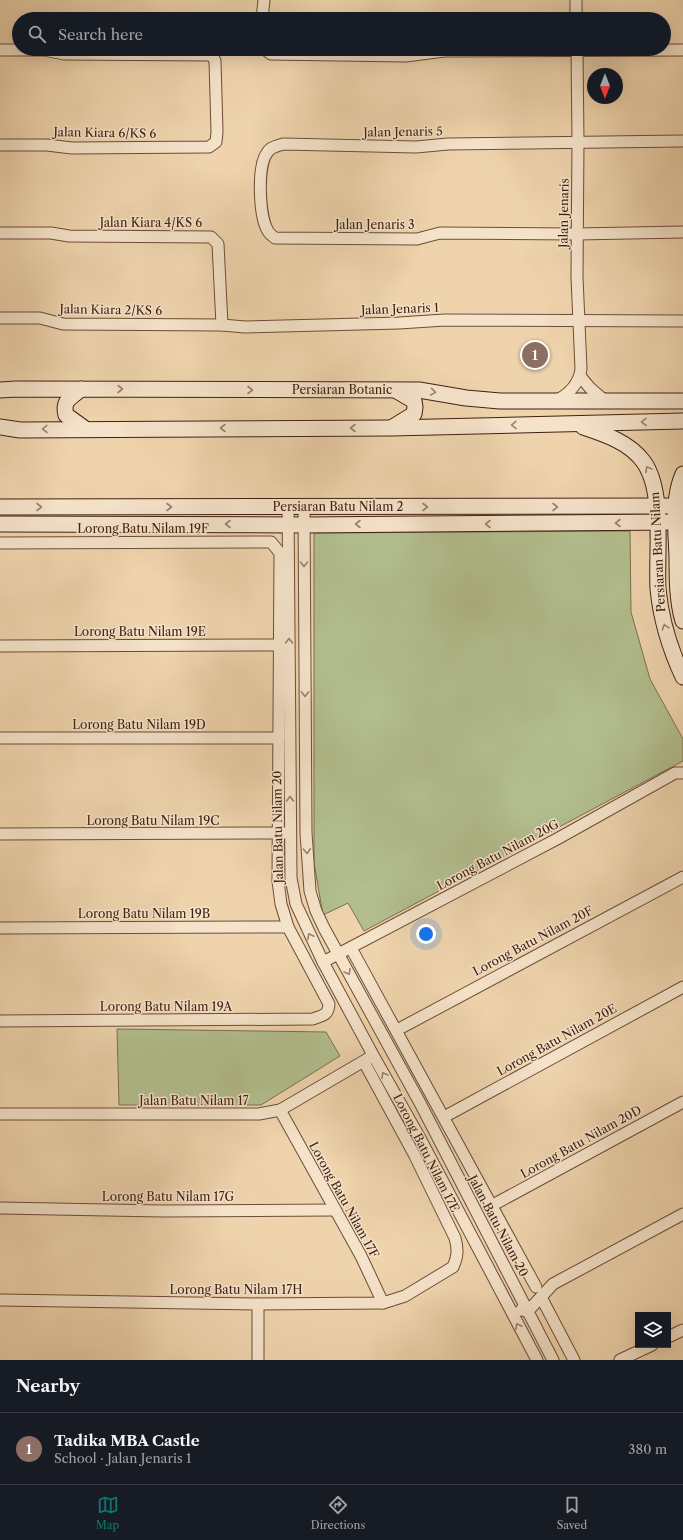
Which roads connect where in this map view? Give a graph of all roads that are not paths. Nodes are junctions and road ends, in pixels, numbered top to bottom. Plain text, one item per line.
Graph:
1 (576, 0) edge
2 (263, 2) edge
3 (262, 12) edge
4 (576, 12) edge
5 (0, 50) edge
6 (12, 50) edge
7 (671, 50) edge
8 (683, 50) edge
9 (212, 56) edge
10 (577, 56) edge
11 (578, 141) junction
12 (683, 141) edge
13 (0, 145) edge
14 (260, 187) joint
15 (683, 232) edge
16 (0, 233) edge
17 (577, 234) junction
18 (0, 318) edge
19 (579, 321) junction
20 (683, 321) edge
21 (222, 325) junction
22 (580, 376) junction
23 (81, 389) junction
24 (0, 390) edge
25 (394, 390) junction
26 (554, 401) junction
27 (605, 401) junction
28 (683, 401) edge
29 (683, 421) edge
30 (572, 424) junction
31 (0, 427) edge
32 (84, 428) junction
33 (392, 428) junction
34 (683, 474) edge
35 (676, 506) junction
36 (0, 507) edge
37 (288, 507) junction
38 (304, 507) junction
39 (657, 507) junction
40 (676, 522) junction
41 (657, 523) junction
42 (0, 524) edge
43 (288, 524) junction
44 (303, 524) junction
45 (0, 543) edge
46 (683, 621) edge
47 (279, 645) junction
48 (0, 646) edge
49 (683, 677) edge
50 (0, 738) edge
51 (279, 738) junction
52 (683, 774) edge
53 (278, 833) junction
54 (290, 833) junction
55 (306, 833) junction
56 (0, 834) edge
57 (683, 877) edge
58 (288, 927) junction
59 (0, 928) edge
60 (351, 948) junction
61 (339, 954) junction
62 (323, 962) junction
63 (683, 987) edge
64 (0, 1021) edge
65 (397, 1030) junction
66 (368, 1058) junction
67 (683, 1102) edge
68 (420, 1103) junction
69 (280, 1110) junction
70 (0, 1114) edge
71 (444, 1117) junction
72 (421, 1140) junction
73 (492, 1206) junction
74 (0, 1208) edge
75 (335, 1210) junction
76 (683, 1214) edge
77 (457, 1258) joint
78 (484, 1258) junction
79 (518, 1291) junction
80 (539, 1292) junction
81 (0, 1300) edge
82 (383, 1303) junction
83 (258, 1304) junction
84 (528, 1311) junction
85 (683, 1330) edge
86 (671, 1336) edge
87 (646, 1348) edge
88 (258, 1360) edge
89 (537, 1360) edge
90 (553, 1360) edge
91 (574, 1360) edge
92 (620, 1360) edge

1 - 4 street
2 - 3 street
5 - 6 street, Jalan Kiara 6/KS 6
7 - 8 street
9 - 13 street, Jalan Kiara 6/KS 6
10 - 11 street, Jalan Jenaris
11 - 12 street
11 - 14 street, Jalan Jenaris 5
11 - 17 street, Jalan Jenaris
14 - 17 street, Jalan Jenaris 3
15 - 17 street, Jalan Jenaris 3
16 - 21 street, Jalan Kiara 4/KS 6
17 - 19 street, Jalan Jenaris
18 - 21 street, Jalan Kiara 2/KS 6
19 - 20 street, Jalan Jenaris 1
19 - 21 street, Jalan Jenaris 1
19 - 22 street, Jalan Jenaris
22 - 26 street
22 - 27 street
23 - 24 main road, Persiaran Botanic
23 -> 25 main road, Persiaran Botanic
23 - 32 main road
25 -> 26 main road, Persiaran Botanic
25 - 33 main road
26 - 27 main road, Persiaran Botanic
27 - 28 main road, Persiaran Botanic
29 -> 30 main road
30 -> 33 main road
39 -> 30 main road, Persiaran Batu Nilam
32 -> 31 main road
33 -> 32 main road
34 - 35 main road, Persiaran Batu Nilam
35 - 39 main road, Persiaran Batu Nilam 2
35 - 40 main road, Persiaran Batu Nilam
36 -> 37 main road, Persiaran Batu Nilam 2
37 - 38 main road, Persiaran Batu Nilam 2
37 - 43 street, Jalan Batu Nilam 20
38 -> 39 main road, Persiaran Batu Nilam 2
38 - 44 street, Jalan Batu Nilam 20
39 - 41 main road, Persiaran Batu Nilam
40 - 41 main road, Persiaran Batu Nilam 2
40 - 46 main road, Persiaran Batu Nilam
41 -> 44 main road, Persiaran Batu Nilam 2
49 -> 41 main road, Persiaran Batu Nilam
43 -> 42 main road, Persiaran Batu Nilam 2
43 - 44 main road, Persiaran Batu Nilam 2
54 -> 43 street, Jalan Batu Nilam 20
44 -> 55 street, Jalan Batu Nilam 20
45 - 47 street, Lorong Batu Nilam 19F
47 - 48 street, Lorong Batu Nilam 19E
47 - 51 street
50 - 51 street, Lorong Batu Nilam 19D
51 - 53 street
52 - 60 street, Lorong Batu Nilam 20G
53 - 54 street, Lorong Batu Nilam 19C
53 - 56 street, Lorong Batu Nilam 19C
53 - 58 street
54 - 55 street, Lorong Batu Nilam 19C
62 -> 54 street, Jalan Batu Nilam 20
55 -> 61 street, Jalan Batu Nilam 20
57 - 65 street, Lorong Batu Nilam 20F
58 - 59 street, Lorong Batu Nilam 19B
58 - 64 street, Lorong Batu Nilam 19A
60 - 61 street, Lorong Batu Nilam 20G
60 - 65 street
61 - 62 street, Lorong Batu Nilam 20G
61 -> 68 street, Jalan Batu Nilam 20
62 - 66 street, Jalan Batu Nilam 20
63 - 71 street, Lorong Batu Nilam 20E
65 - 71 street
66 - 69 street, Jalan Batu Nilam 17
72 -> 66 street, Jalan Batu Nilam 20
66 - 77 street, Lorong Batu Nilam 17E
67 - 73 street, Lorong Batu Nilam 20D
68 - 72 street, Jalan Batu Nilam 20
68 - 79 street, Jalan Batu Nilam 20
69 - 70 street, Jalan Batu Nilam 17
69 - 75 street, Lorong Batu Nilam 17F
71 - 73 street
72 - 78 street, Jalan Batu Nilam 20
73 - 80 street
74 - 75 street, Lorong Batu Nilam 17G
75 - 82 street, Lorong Batu Nilam 17F
76 - 80 street
77 - 82 street, Lorong Batu Nilam 17H
78 - 84 street
89 -> 78 street, Jalan Batu Nilam 20
79 - 80 street
79 - 84 street, Jalan Batu Nilam 20
80 - 84 street
80 - 91 street
81 - 83 street, Lorong Batu Nilam 17H
82 - 83 street, Lorong Batu Nilam 17H
83 - 88 street
84 - 90 street, Jalan Batu Nilam 20
85 - 86 street
87 - 92 street

